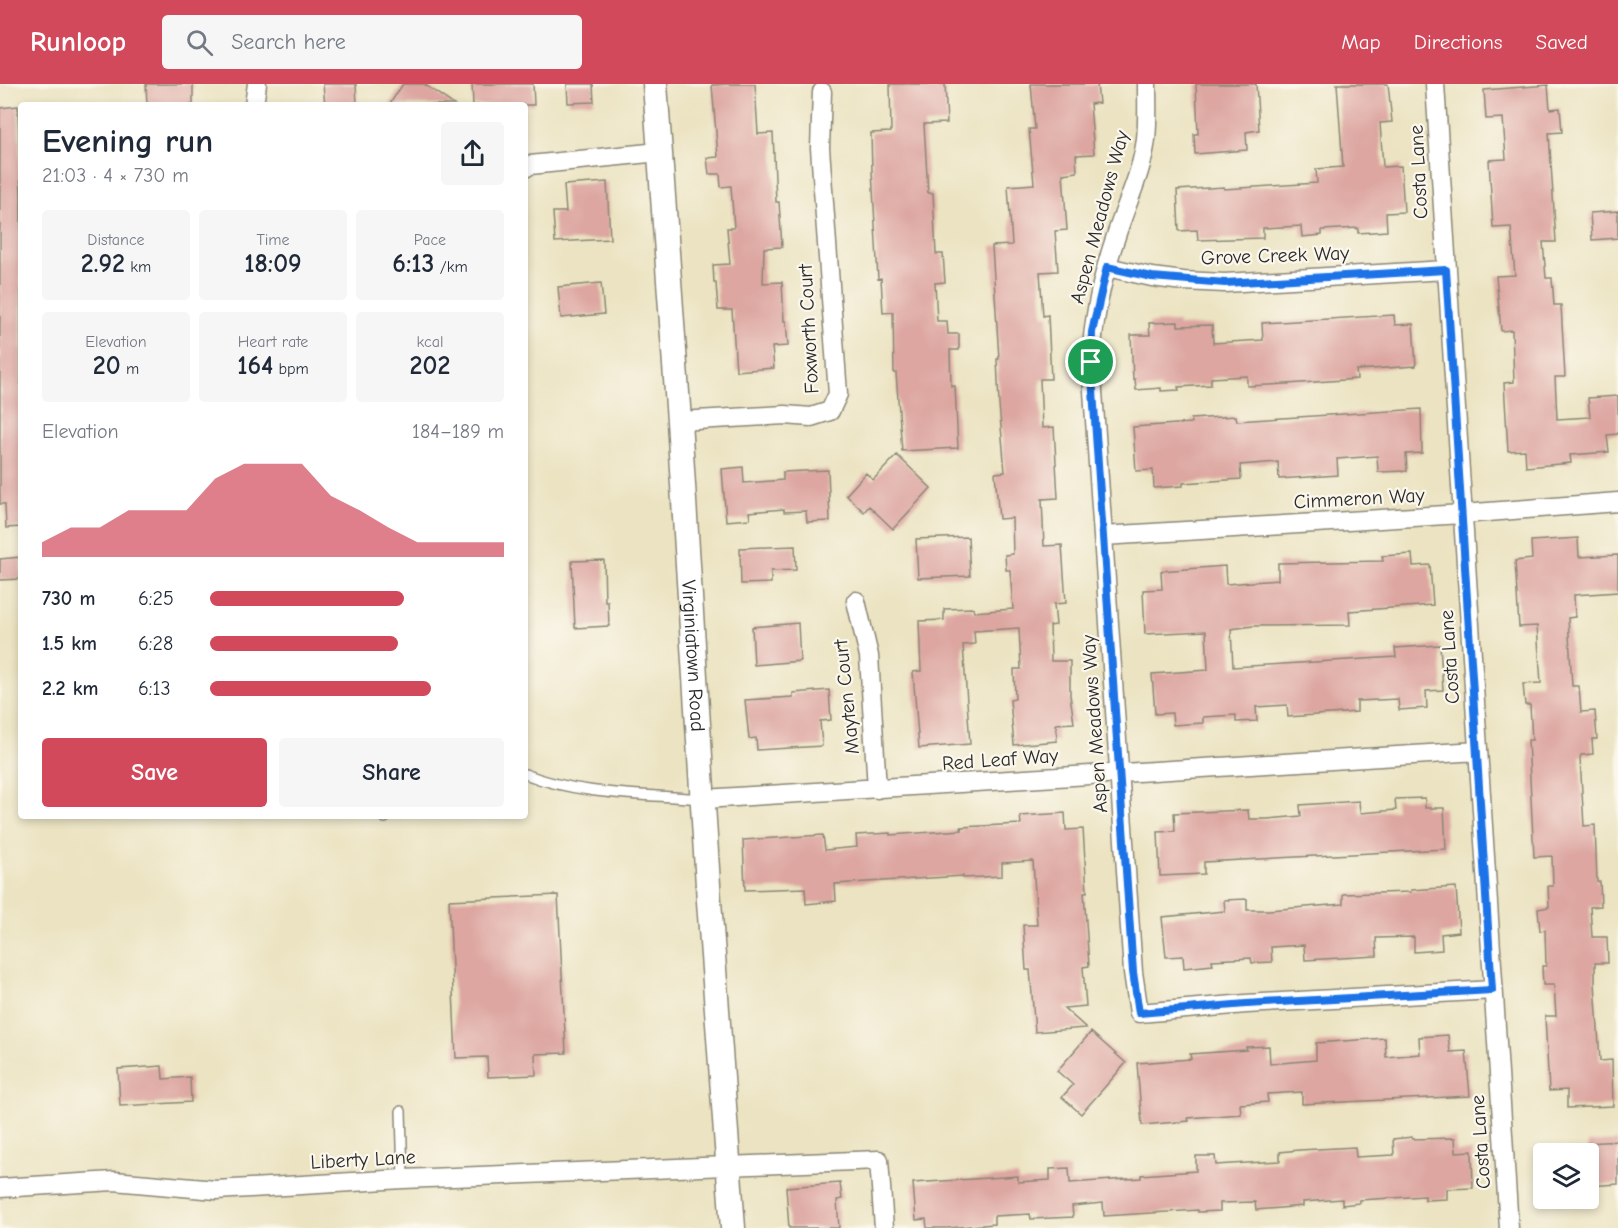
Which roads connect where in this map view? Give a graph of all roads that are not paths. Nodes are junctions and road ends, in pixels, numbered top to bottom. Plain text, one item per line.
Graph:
1 (257, 84) edge
2 (655, 84) edge
3 (1147, 84) edge
4 (1435, 84) edge
5 (822, 92) dead end
6 (254, 102) edge
7 (659, 152) junction
8 (528, 166) edge
9 (1107, 267) junction
10 (1446, 270) junction
11 (679, 421) junction
12 (1618, 502) edge
13 (1462, 514) junction
14 (1103, 536) junction
15 (855, 601) dead end
16 (1478, 751) junction
17 (1120, 774) junction
18 (528, 775) edge
19 (877, 789) junction
20 (704, 799) junction
21 (1492, 990) junction
22 (401, 1111) dead end
23 (730, 1165) junction
24 (403, 1179) junction
25 (0, 1188) edge
26 (733, 1228) edge
27 (884, 1228) edge
28 (1509, 1228) edge

1 - 6 street
2 - 7 street, Virginiatown Road
3 - 9 street, Aspen Meadows Way
4 - 10 street, Costa Lane
5 - 11 street, Foxworth Court
7 - 8 street
7 - 11 street, Virginiatown Road
9 - 10 street, Grove Creek Way
9 - 14 street, Aspen Meadows Way
10 - 13 street, Costa Lane
11 - 20 street, Virginiatown Road
12 - 13 street, Cimmeron Way
13 - 14 street, Cimmeron Way
13 - 16 street, Costa Lane
14 - 17 street, Aspen Meadows Way
15 - 19 street, Mayten Court
16 - 17 street, Red Leaf Way
16 - 21 street, Costa Lane
17 - 19 street, Red Leaf Way
17 - 21 street, Aspen Meadows Way
18 - 20 lane
19 - 20 street, Red Leaf Way
20 - 23 street, Virginiatown Road
21 - 28 street, Costa Lane
22 - 24 lane
23 - 24 street, Liberty Lane
23 - 26 street, Virginiatown Road
23 - 27 street, Liberty Lane
24 - 25 street, Liberty Lane

